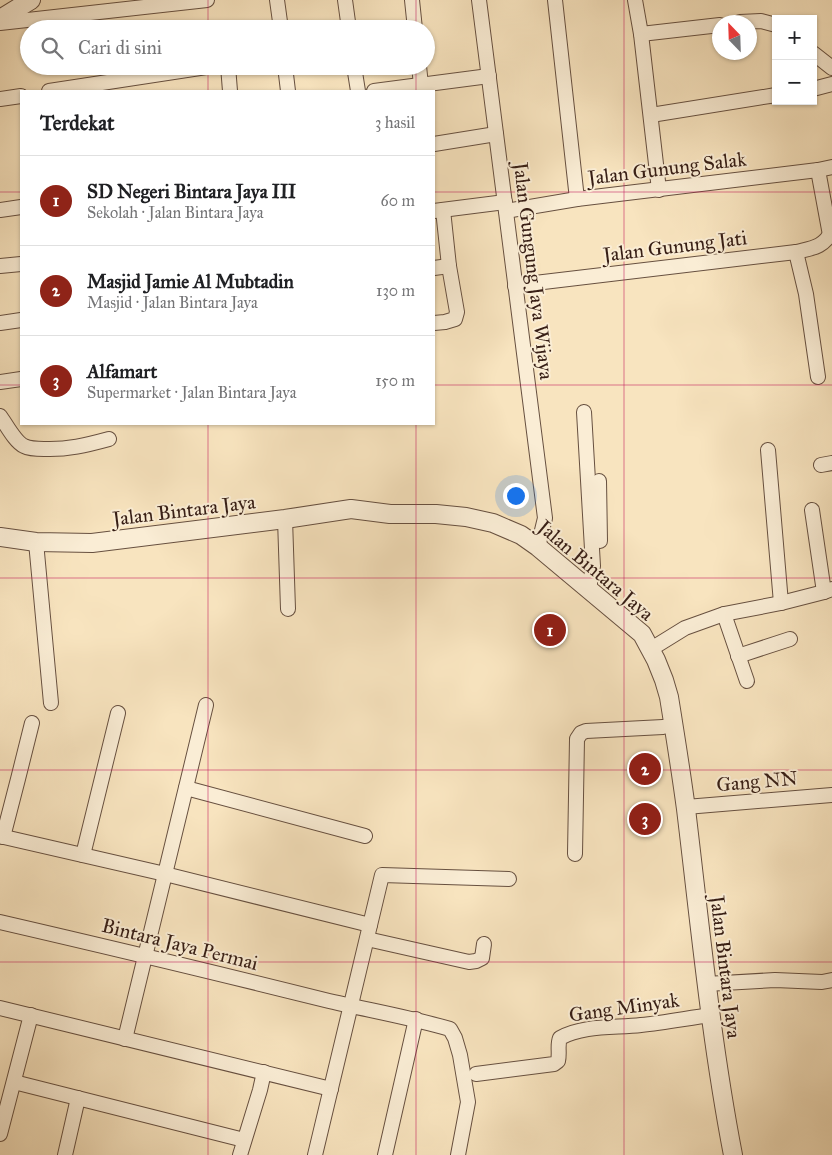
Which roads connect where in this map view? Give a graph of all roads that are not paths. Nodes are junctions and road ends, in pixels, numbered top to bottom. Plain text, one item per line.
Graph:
1 (32, 0) edge
2 (207, 0) edge
3 (277, 0) edge
4 (345, 0) edge
5 (412, 0) edge
6 (479, 0) edge
7 (556, 0) edge
8 (635, 0) edge
9 (0, 20) edge
10 (34, 20) edge
11 (280, 20) edge
12 (348, 20) edge
13 (414, 20) edge
14 (757, 21) edge
15 (20, 22) edge
16 (0, 24) edge
17 (772, 24) edge
18 (712, 26) edge
19 (641, 34) junction
20 (817, 57) edge
21 (832, 68) edge
22 (154, 75) edge
23 (229, 75) edge
24 (286, 75) edge
25 (355, 75) edge
26 (420, 75) edge
27 (489, 76) junction
28 (832, 84) edge
29 (421, 85) junction
30 (817, 88) edge
31 (56, 90) edge
32 (230, 90) edge
33 (288, 90) edge
34 (358, 90) edge
35 (382, 90) edge
36 (20, 96) edge
37 (772, 97) edge
38 (0, 99) edge
39 (651, 115) junction
40 (496, 134) junction
41 (435, 144) edge
42 (825, 168) edge
43 (659, 190) junction
44 (577, 199) junction
45 (505, 206) junction
46 (20, 207) edge
47 (0, 210) edge
48 (438, 210) edge
49 (831, 233) edge
50 (796, 252) junction
51 (20, 264) edge
52 (0, 266) edge
53 (450, 266) junction
54 (435, 268) edge
55 (515, 286) junction
56 (20, 320) edge
57 (0, 323) edge
58 (435, 324) edge
59 (818, 377) dead end
60 (20, 379) edge
61 (0, 382) edge
62 (584, 412) dead end
63 (0, 416) edge
64 (109, 439) dead end
65 (768, 450) dead end
66 (599, 480) dead end
67 (812, 510) dead end
68 (285, 519) junction
69 (0, 538) edge
70 (36, 542) junction
71 (538, 547) junction
72 (597, 566) junction
73 (828, 590) edge
74 (594, 593) junction
75 (781, 602) junction
76 (288, 609) dead end
77 (724, 614) junction
78 (790, 639) dead end
79 (651, 649) junction
80 (738, 656) junction
81 (747, 681) dead end
82 (52, 703) dead end
83 (206, 705) dead end
84 (118, 713) dead end
85 (32, 723) dead end
86 (673, 725) junction
87 (186, 788) junction
88 (832, 795) edge
89 (686, 807) junction
90 (1, 836) edge
91 (365, 836) dead end
92 (575, 854) dead end
93 (83, 855) junction
94 (165, 874) junction
95 (508, 879) dead end
96 (0, 922) edge
97 (370, 925) junction
98 (367, 940) junction
99 (484, 944) dead end
100 (145, 956) junction
101 (832, 980) edge
102 (706, 984) junction
103 (351, 1006) junction
104 (0, 1008) edge
105 (31, 1015) junction
106 (711, 1015) junction
107 (416, 1020) junction
108 (125, 1039) junction
109 (264, 1072) junction
110 (476, 1074) dead end
111 (14, 1082) junction
112 (331, 1089) junction
113 (78, 1098) junction
114 (0, 1134) edge
115 (244, 1140) junction
116 (65, 1155) edge
117 (240, 1155) edge
118 (315, 1155) edge
119 (385, 1155) edge
120 (458, 1155) edge
121 (733, 1155) edge

1 - 9 street
2 - 10 street
3 - 11 street
4 - 12 street
5 - 13 street
6 - 27 street, Jalan Gungung Jaya Wijaya
7 - 44 street
8 - 19 street
14 - 17 street
15 - 16 street
18 - 19 street
19 - 39 street
20 - 21 street
22 - 31 street
23 - 32 street
24 - 33 street
25 - 34 street
26 - 29 street
27 - 29 street
27 - 40 street, Jalan Gungung Jaya Wijaya
28 - 30 street
29 - 35 street
36 - 38 street
37 - 39 street
39 - 43 street
40 - 41 street
40 - 45 street, Jalan Gungung Jaya Wijaya
42 - 43 street, Jalan Gunung Salak
42 - 49 street
43 - 44 street, Jalan Gunung Salak
44 - 45 street, Jalan Gunung Salak
45 - 48 street, Jalan Gunung Salak
45 - 55 street, Jalan Gungung Jaya Wijaya
46 - 47 street
48 - 53 street
49 - 50 street, Jalan Gunung Jati
50 - 55 street, Jalan Gunung Jati
50 - 59 street
51 - 52 street
53 - 54 street
53 - 58 street
55 - 71 street, Jalan Gungung Jaya Wijaya
56 - 57 street
60 - 61 street
62 - 72 street
63 - 64 street
65 - 75 street
66 - 72 street
67 - 73 street
68 - 70 street, Jalan Bintara Jaya
68 - 71 street, Jalan Bintara Jaya
68 - 76 street
69 - 70 street, Jalan Bintara Jaya
70 - 82 street
71 - 74 street, Jalan Bintara Jaya
72 - 74 street
73 - 75 street
74 - 79 street, Jalan Bintara Jaya
75 - 77 street
77 - 79 street
77 - 80 street
78 - 80 street
79 - 86 street, Jalan Bintara Jaya
80 - 81 street
83 - 87 street
84 - 93 street
85 - 90 street
86 - 89 street, Jalan Bintara Jaya
86 - 92 street
87 - 91 street
87 - 94 street
88 - 89 street, Gang NN
89 - 102 street, Jalan Bintara Jaya
90 - 93 street
93 - 94 street
94 - 97 street
94 - 100 street
95 - 97 street
96 - 100 street, Bintara Jaya Permai
97 - 98 street
98 - 99 street
98 - 103 street
100 - 103 street, Bintara Jaya Permai
100 - 108 street
101 - 102 street
102 - 106 street, Jalan Bintara Jaya
103 - 107 street, Bintara Jaya Permai
103 - 112 street
104 - 105 street
105 - 108 street
105 - 111 street
106 - 110 street, Gang Minyak
106 - 121 street, Jalan Bintara Jaya
107 - 119 street
107 - 120 street, Bintara Jaya Permai
108 - 109 street
109 - 112 street
109 - 115 street
111 - 113 street
111 - 114 street
112 - 118 street
113 - 115 street
113 - 116 street
115 - 117 street

